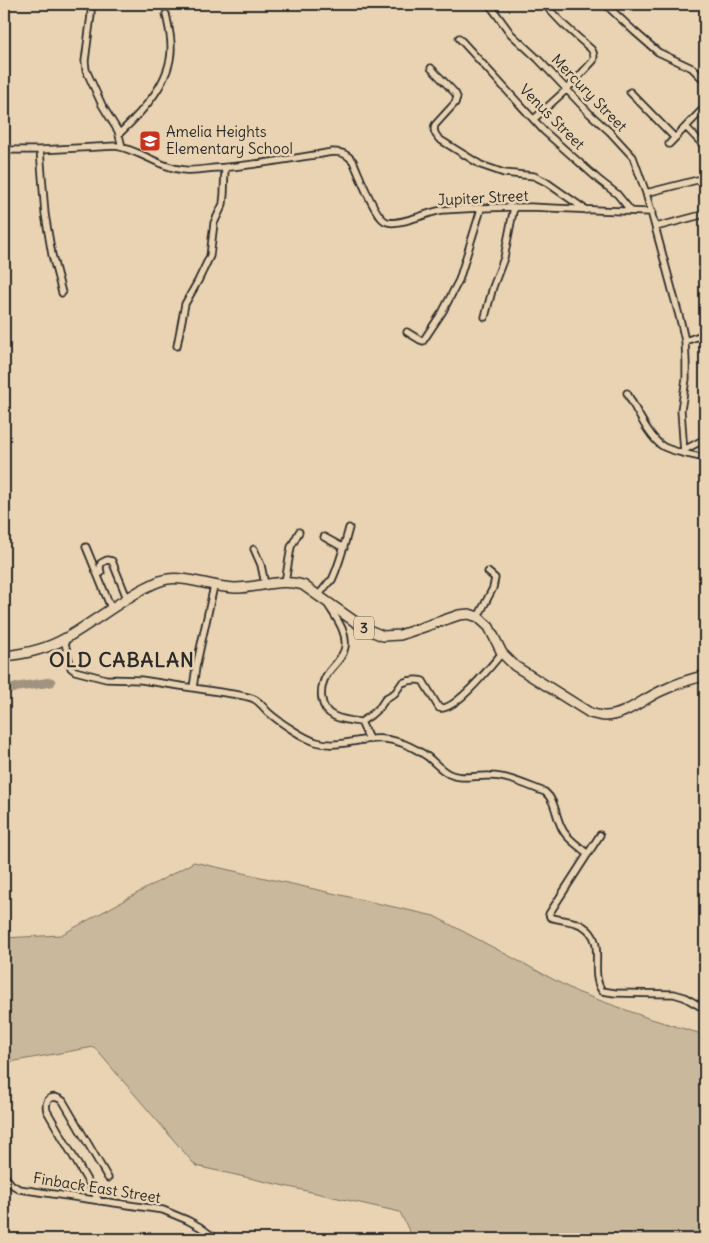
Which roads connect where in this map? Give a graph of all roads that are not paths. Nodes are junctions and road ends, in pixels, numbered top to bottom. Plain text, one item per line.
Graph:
1 (5, 4) edge
2 (90, 4) edge
3 (488, 4) edge
4 (544, 4) edge
5 (605, 4) edge
6 (166, 14) dead end
7 (4, 33) edge
8 (459, 38) dead end
9 (431, 68) dead end
10 (705, 82) edge
11 (567, 89) junction
12 (630, 92) dead end
13 (705, 107) edge
14 (534, 119) junction
15 (686, 127) junction
16 (119, 134) junction
17 (675, 138) junction
18 (669, 144) dead end
19 (122, 147) junction
20 (705, 147) edge
21 (4, 150) edge
22 (40, 150) junction
23 (225, 168) junction
24 (705, 178) edge
25 (646, 193) junction
26 (514, 207) junction
27 (481, 209) junction
28 (586, 210) junction
29 (631, 211) junction
30 (652, 212) junction
31 (705, 214) edge
32 (656, 227) junction
33 (62, 293) dead end
34 (485, 317) dead end
35 (407, 332) dead end
36 (705, 334) edge
37 (685, 341) junction
38 (177, 346) dead end
39 (627, 393) dead end
40 (705, 439) edge
41 (684, 452) junction
42 (705, 458) edge
43 (349, 528) dead end
44 (300, 532) dead end
45 (324, 537) dead end
46 (86, 546) dead end
47 (344, 548) junction
48 (254, 549) dead end
49 (488, 572) dead end
50 (101, 573) dead end
51 (285, 582) junction
52 (265, 584) junction
53 (214, 586) junction
54 (127, 598) junction
55 (322, 599) junction
56 (111, 608) junction
57 (478, 617) junction
58 (64, 640) junction
59 (502, 653) junction
60 (4, 656) edge
61 (705, 676) edge
62 (193, 688) junction
63 (361, 722) junction
64 (369, 739) junction
65 (600, 835) dead end
66 (588, 854) junction
67 (705, 1009) edge
68 (4, 1175) edge
69 (108, 1178) dead end
70 (99, 1201) junction
71 (216, 1239) edge

1 - 7 street
2 - 16 street
3 - 11 street, Mercury Street
4 - 11 street
5 - 10 street
6 - 16 street
8 - 14 street, Venus Street
9 - 28 street
11 - 14 street
11 - 25 street, Mercury Street
12 - 17 street
13 - 15 street
14 - 29 street, Venus Street
15 - 17 street
15 - 20 street
16 - 19 street
17 - 18 street
19 - 22 street, Jupiter Street
19 - 23 street, Jupiter Street
21 - 22 street, Jupiter Street
22 - 33 street
23 - 27 street, Jupiter Street
23 - 38 street
24 - 25 street
25 - 30 street, Mercury Street
26 - 27 street, Jupiter Street
26 - 28 street, Jupiter Street
26 - 34 street
27 - 35 street
28 - 29 street, Jupiter Street
29 - 30 street, Jupiter Street
30 - 32 street, Mercury Street
31 - 32 street
32 - 37 street, Mercury Street
36 - 37 street
37 - 41 street, Mercury Street
39 - 41 street
40 - 41 street
41 - 42 street
43 - 47 street
44 - 51 street
45 - 47 street
46 - 56 street
47 - 55 street
48 - 52 street
49 - 57 street
50 - 54 street
51 - 52 highway, 3
51 - 55 highway, 3
52 - 53 highway, 3
53 - 54 highway, 3
53 - 62 street
54 - 56 highway, 3
55 - 57 highway, 3
55 - 63 street
56 - 58 highway, 3
57 - 59 highway
58 - 60 highway, 3
58 - 62 street
59 - 61 highway
59 - 63 street
62 - 64 street
63 - 64 street
64 - 66 street
65 - 66 street
66 - 67 street
68 - 70 street, Finback East Street
69 - 70 street
70 - 71 street, Finback East Street

